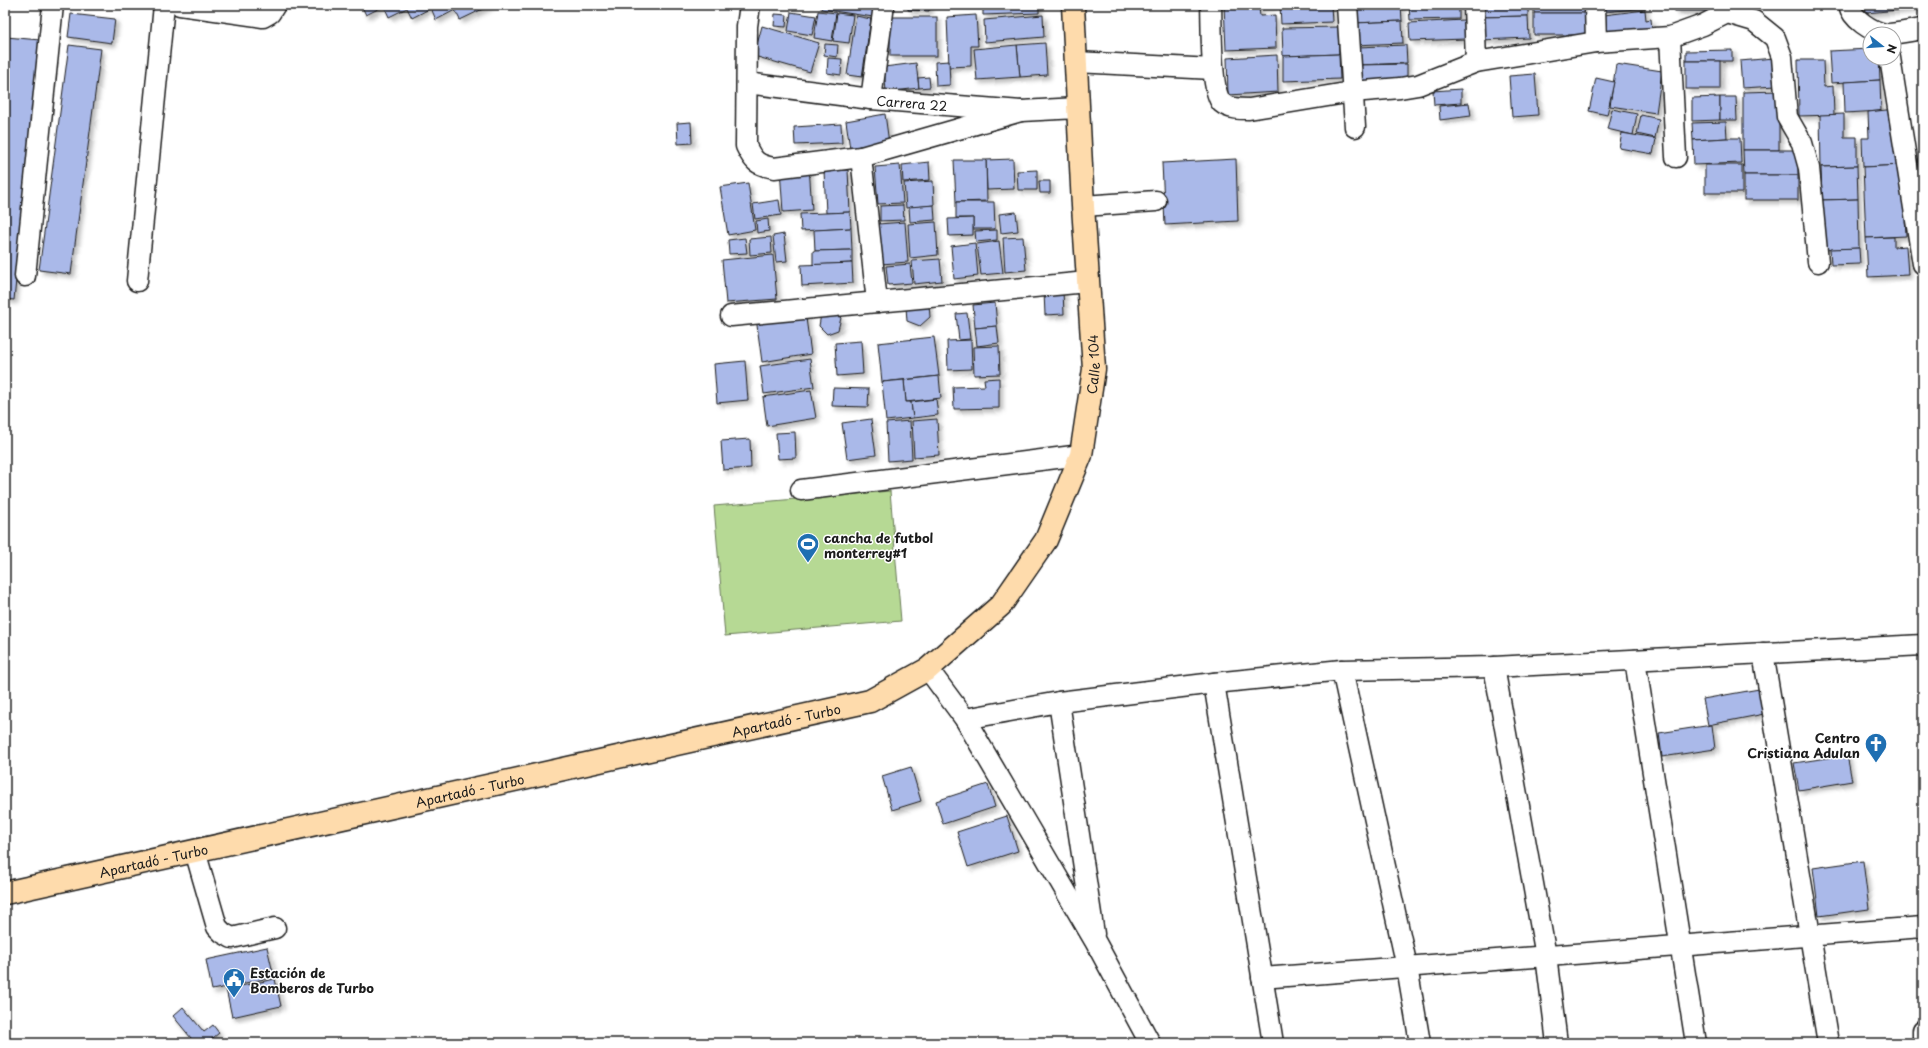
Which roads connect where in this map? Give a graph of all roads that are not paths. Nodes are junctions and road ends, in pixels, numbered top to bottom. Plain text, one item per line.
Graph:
1 (53, 5) edge
2 (164, 5) edge
3 (180, 5) edge
4 (275, 5) edge
5 (750, 5) edge
6 (884, 5) edge
7 (1073, 5) edge
8 (1211, 5) edge
9 (1347, 5) edge
10 (1474, 5) edge
11 (1595, 5) edge
12 (1849, 5) edge
13 (1726, 9) edge
14 (1868, 26) edge
15 (1923, 29) edge
16 (1902, 32) edge
17 (1670, 37) junction
18 (1596, 42) junction
19 (1076, 62) junction
20 (1476, 62) junction
21 (1891, 66) edge
22 (1213, 69) junction
23 (747, 83) junction
24 (1352, 92) junction
25 (871, 99) junction
26 (1078, 108) junction
27 (1021, 111) junction
28 (1355, 127) dead end
29 (1676, 156) dead end
30 (861, 157) junction
31 (1156, 201) dead end
32 (1082, 206) junction
33 (1818, 262) dead end
34 (1923, 264) edge
35 (25, 276) dead end
36 (137, 281) dead end
37 (1087, 282) junction
38 (877, 302) junction
39 (731, 316) dead end
40 (1081, 455) junction
41 (801, 490) dead end
42 (1923, 645) edge
43 (1763, 653) junction
44 (1635, 660) junction
45 (1494, 667) junction
46 (928, 669) junction
47 (1342, 670) junction
48 (1214, 683) junction
49 (1059, 702) junction
50 (965, 719) junction
51 (195, 851) junction
52 (5, 893) edge
53 (1923, 927) edge
54 (274, 928) dead end
55 (1811, 936) junction
56 (1096, 943) junction
57 (1681, 946) junction
58 (1546, 956) junction
59 (1407, 967) junction
60 (1262, 978) junction
61 (1923, 1030) edge
62 (1150, 1043) edge
63 (1273, 1043) edge
64 (1420, 1043) edge
65 (1557, 1043) edge
66 (1696, 1043) edge
67 (1828, 1043) edge
68 (1923, 1043) edge

1 - 35 street
2 - 36 street
3 - 4 street
5 - 23 street
6 - 25 street
7 - 19 main road, Calle 104
8 - 22 street
9 - 24 street
10 - 20 street
11 - 18 street
12 - 14 street
13 - 17 street
13 - 33 street
15 - 16 street
17 - 18 street
17 - 29 street
18 - 20 street
19 - 22 street
19 - 26 main road, Calle 104
20 - 24 street
21 - 34 street
22 - 24 street
23 - 25 street, Carrera 22
23 - 30 street
24 - 28 street
25 - 27 street, Carrera 22
26 - 27 street, Carrera 22
26 - 32 main road, Calle 104
27 - 30 street
30 - 38 street
31 - 32 street
32 - 37 main road, Calle 104
37 - 38 street
37 - 40 main road, Calle 104
38 - 39 street
40 - 41 street
40 - 46 main road, Calle 104
42 - 43 street
43 - 44 street
43 - 55 street
44 - 45 street
44 - 57 street
45 - 47 street
45 - 58 street
46 - 50 street
46 - 51 main road, Apartadó - Turbo
47 - 48 street
47 - 59 street
48 - 49 street
48 - 60 street
49 - 50 street
49 - 56 street
50 - 56 street
51 - 52 main road, Apartadó - Turbo
51 - 54 street
53 - 55 street
55 - 57 street
55 - 67 street
56 - 62 street
57 - 58 street
57 - 66 street
58 - 59 street
58 - 65 street
59 - 60 street
59 - 64 street
60 - 63 street
61 - 68 street

